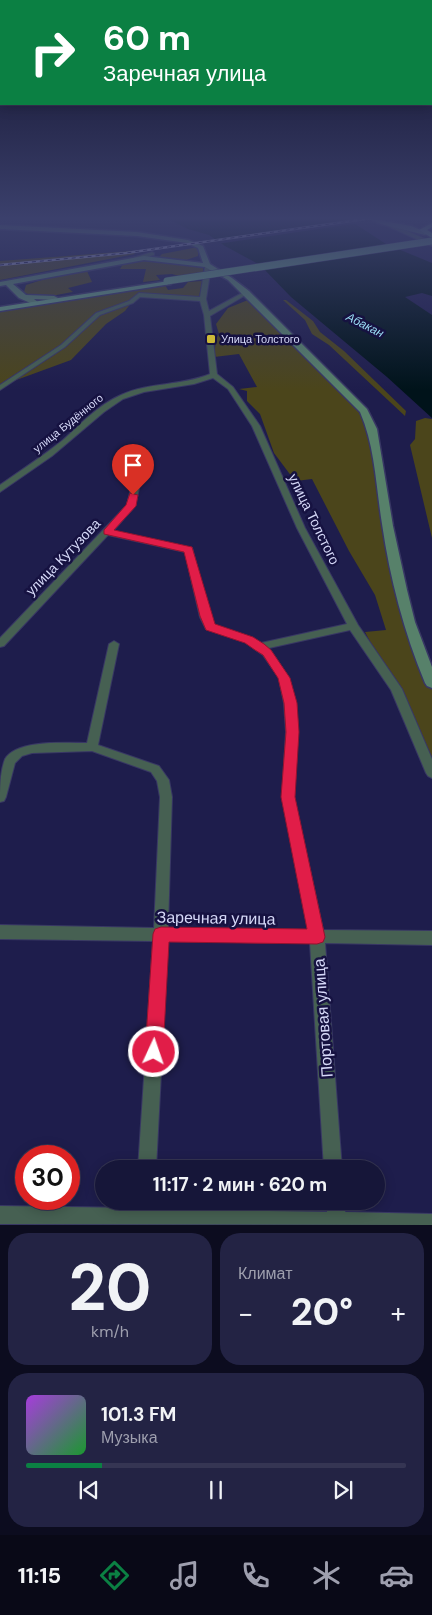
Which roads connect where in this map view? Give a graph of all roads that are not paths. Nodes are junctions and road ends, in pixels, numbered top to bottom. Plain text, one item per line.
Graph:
1 (50, 275) edge
2 (207, 275) edge
3 (213, 275) edge
4 (224, 275) edge
5 (168, 282) junction
6 (4, 284) edge
7 (246, 293) junction
8 (22, 296) junction
9 (54, 298) junction
10 (203, 299) junction
11 (33, 302) junction
12 (0, 307) edge
13 (207, 315) junction
14 (214, 375) junction
15 (0, 388) edge
16 (136, 484) dead end
17 (0, 489) edge
18 (107, 532) junction
19 (353, 626) junction
20 (0, 644) edge
21 (114, 644) dead end
22 (260, 647) junction
23 (432, 684) edge
24 (92, 747) junction
25 (432, 773) edge
26 (2, 783) edge
27 (0, 797) edge
28 (0, 932) edge
29 (161, 934) junction
30 (317, 937) junction
31 (432, 938) edge
32 (148, 1160) edge
33 (332, 1160) edge
34 (336, 1210) edge
35 (0, 1215) edge
36 (144, 1215) edge
37 (337, 1223) edge
38 (432, 1223) edge

1 - 6 street
2 - 10 street
3 - 5 main road, bridge
4 - 7 street
5 - 9 main road
5 - 11 main road
6 - 8 street
7 - 13 street
7 - 23 street
8 - 9 street
8 - 11 street
9 - 11 main road
10 - 13 street
10 - 15 street
11 - 12 main road
13 - 14 street
14 - 17 street, улица Будённого
14 - 19 street, улица Толстого
16 - 18 street, улица Кутузова
18 - 20 street, улица Кутузова
18 - 22 street, Портовая улица
19 - 22 street
19 - 25 street, улица Толстого
21 - 24 street
22 - 30 street, Портовая улица
24 - 26 street
24 - 29 street
26 - 27 street
28 - 29 street, Заречная улица
29 - 30 street, Заречная улица
29 - 32 street
30 - 31 street, Заречная улица
30 - 33 street, Портовая улица
34 - 37 street
35 - 36 street
36 - 37 street
37 - 38 street

